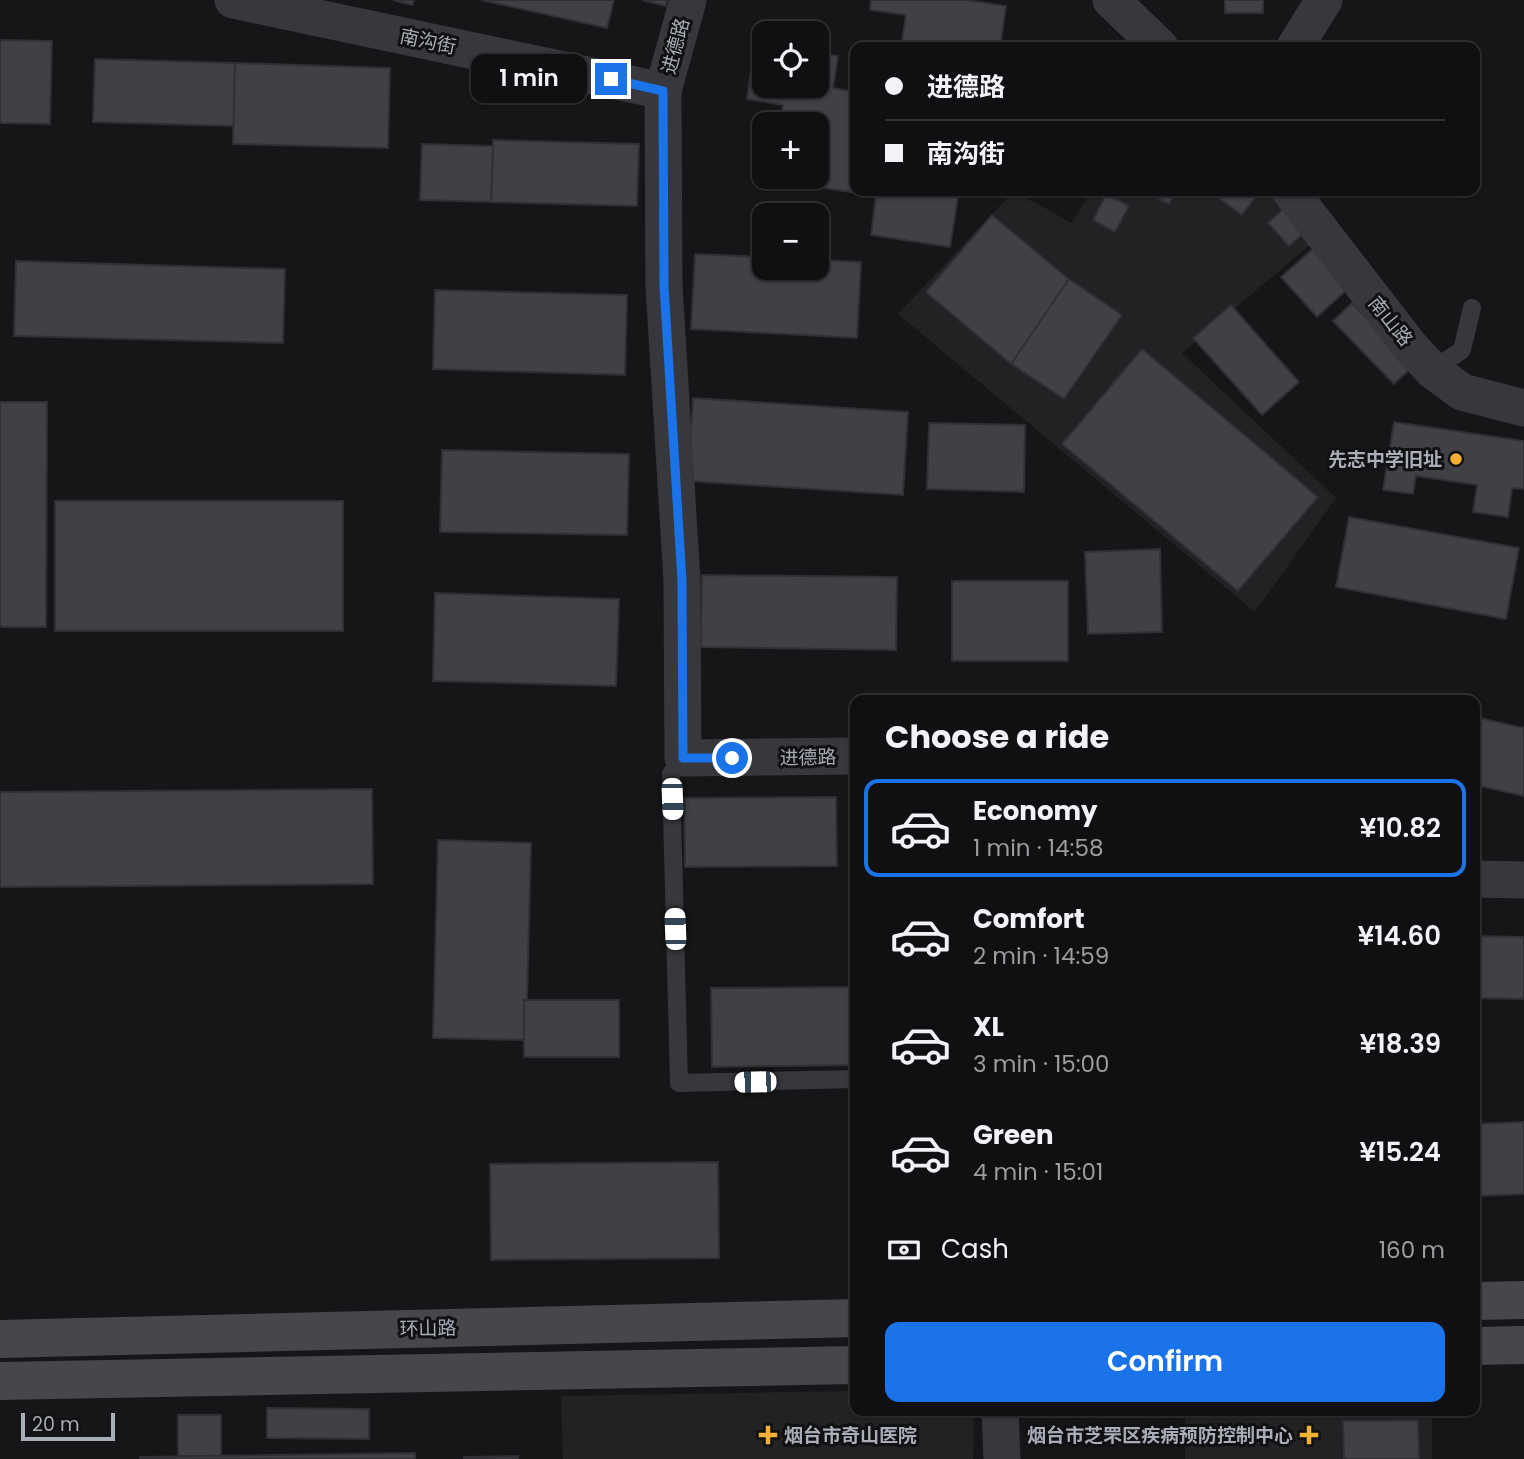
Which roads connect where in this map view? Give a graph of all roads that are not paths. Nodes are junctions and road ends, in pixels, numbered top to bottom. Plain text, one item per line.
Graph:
1 (233, 0) edge
2 (688, 0) edge
3 (1111, 0) edge
4 (1324, 0) edge
5 (1155, 42) edge
6 (1298, 42) edge
7 (663, 91) junction
8 (1294, 196) edge
9 (1472, 308) dead end
10 (1432, 370) junction
11 (1524, 408) edge
12 (850, 756) edge
13 (683, 758) junction
14 (1480, 879) edge
15 (1524, 880) edge
16 (850, 1079) edge
17 (1524, 1300) edge
18 (1480, 1301) edge
19 (850, 1318) edge
20 (0, 1339) edge
21 (1524, 1345) edge
22 (1480, 1346) edge
23 (850, 1365) edge
24 (0, 1381) edge
25 (1000, 1416) edge
26 (1002, 1459) edge

1 - 7 street, 南沟街
2 - 7 street, 进德路
3 - 5 street
4 - 6 street
7 - 13 street, 进德路
8 - 10 street, 南山路
9 - 10 lane
10 - 11 street, 南山路
12 - 13 street, 进德路
13 - 16 lane
14 - 15 street
17 - 18 main road
19 - 20 main road, 环山路
21 - 22 main road
23 - 24 main road
25 - 26 street

